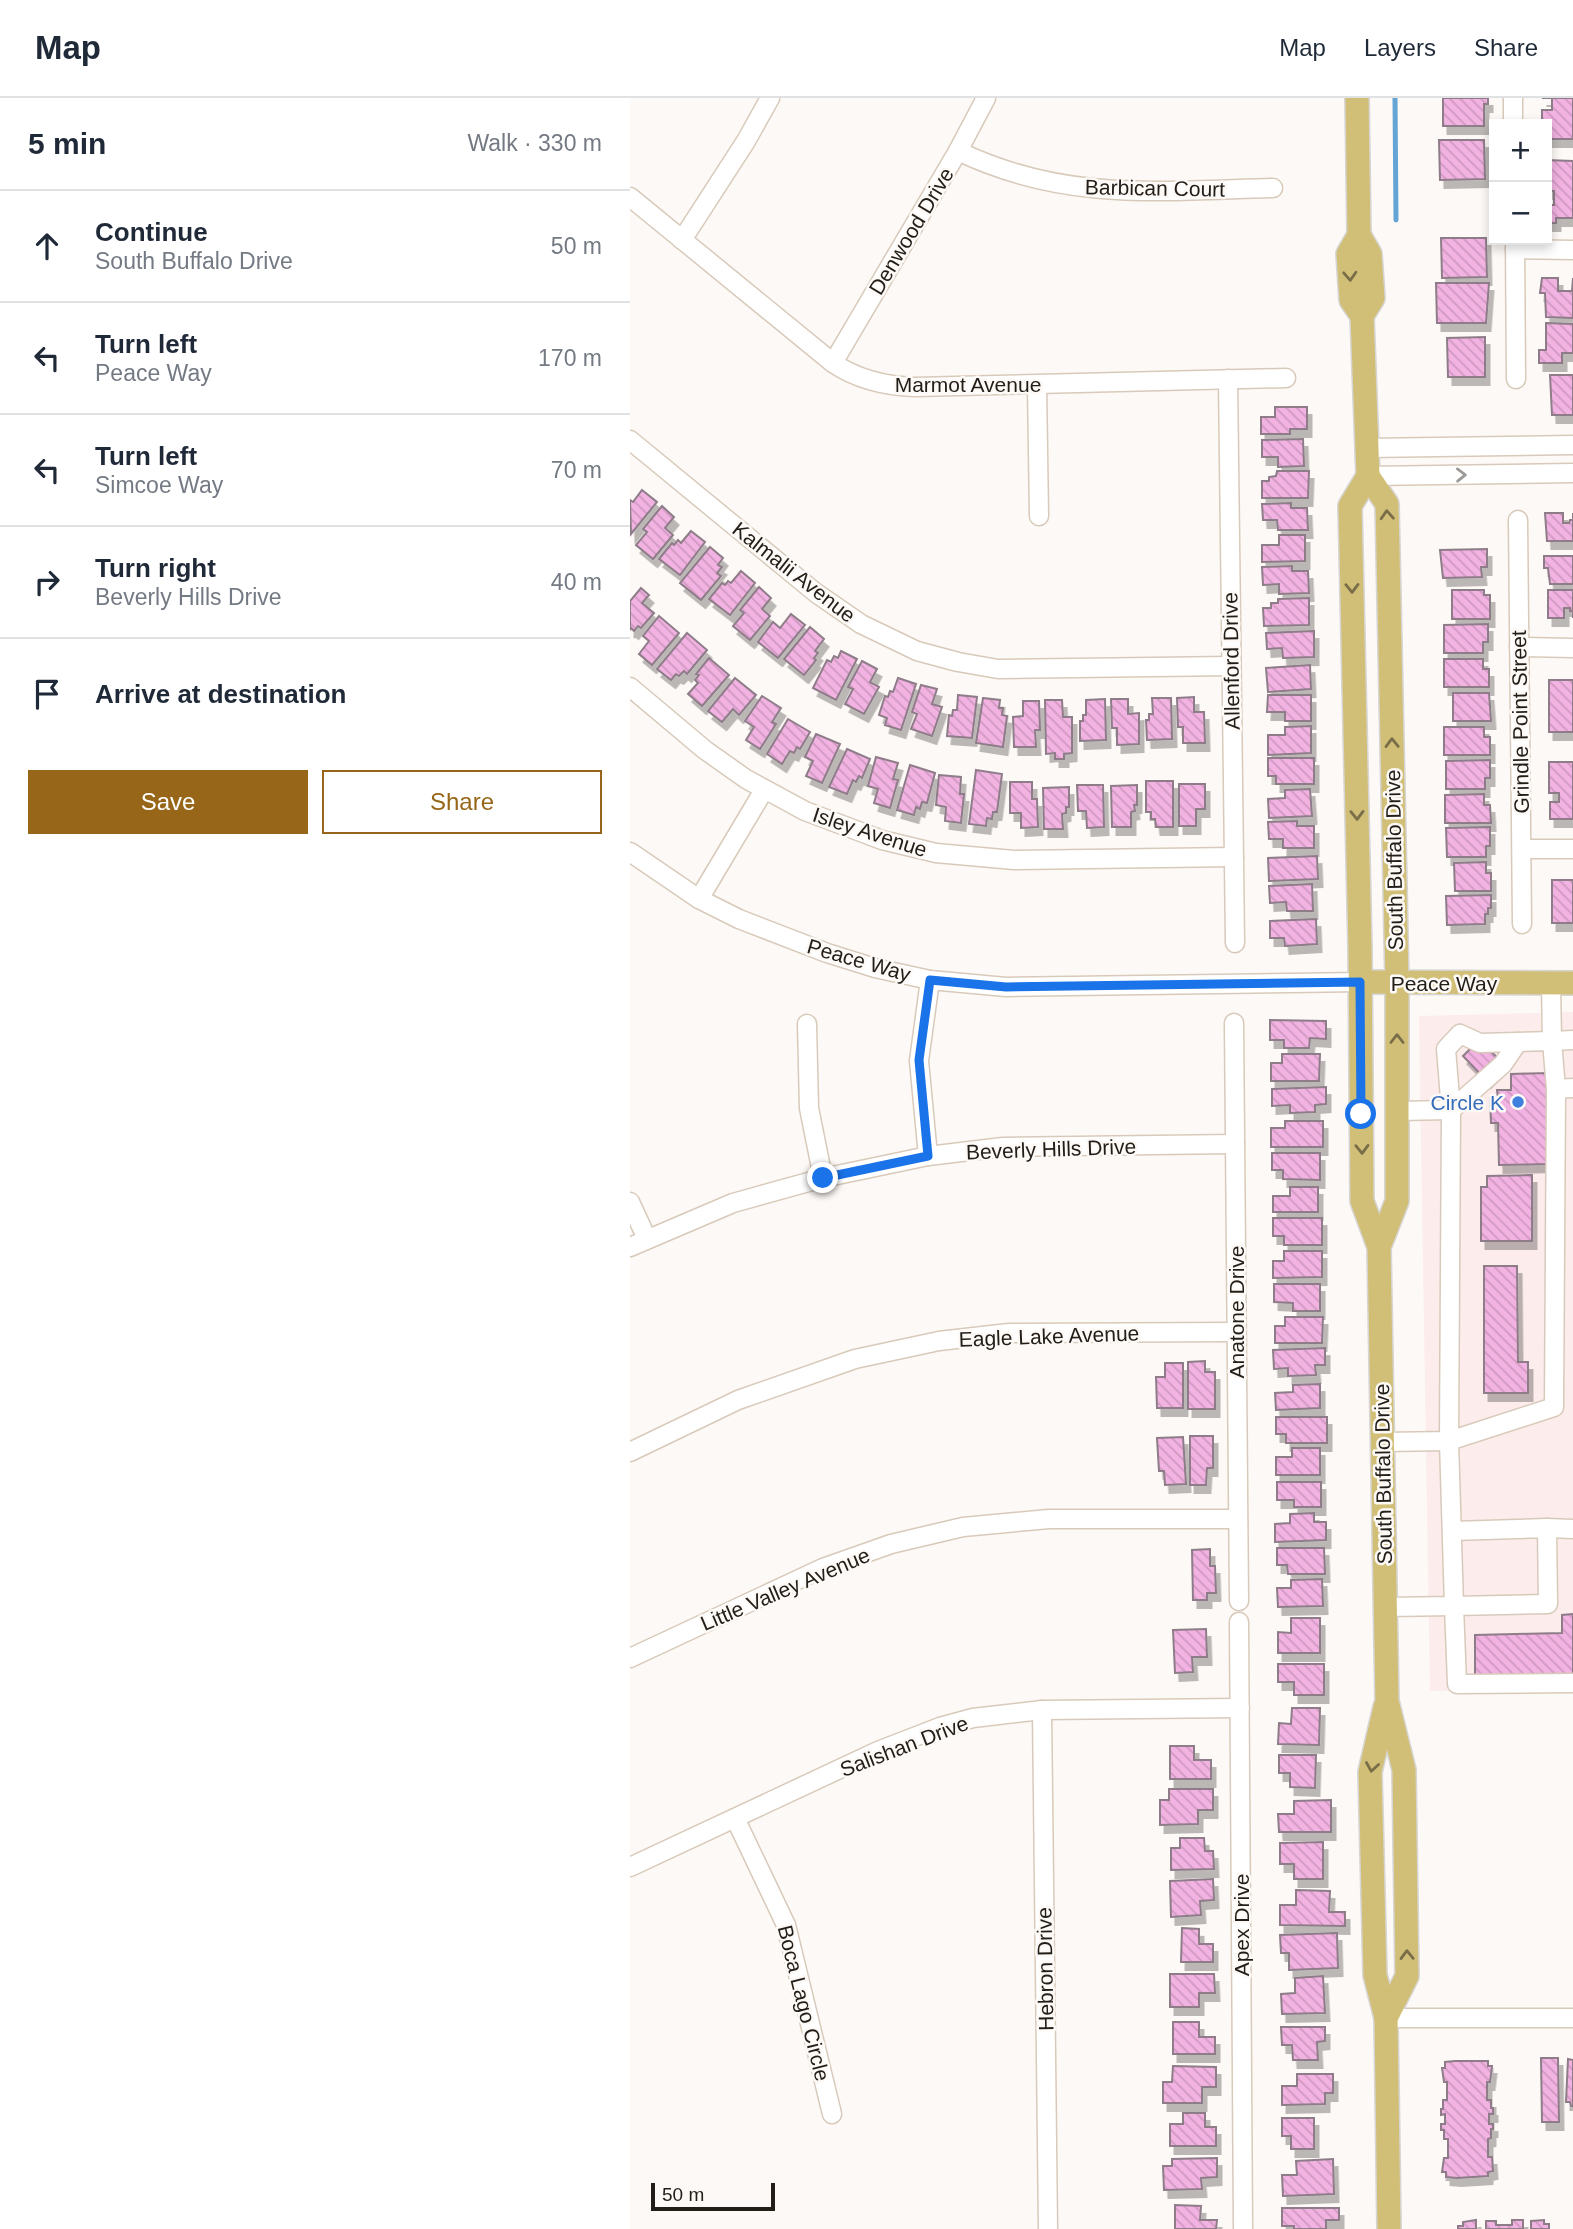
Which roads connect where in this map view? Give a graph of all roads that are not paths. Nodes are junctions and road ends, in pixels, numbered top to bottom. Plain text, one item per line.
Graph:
1 (770, 98) edge
2 (986, 98) edge
3 (1357, 98) edge
4 (1513, 98) edge
5 (1513, 119) edge
6 (958, 151) junction
7 (1273, 188) dead end
8 (630, 197) edge
9 (682, 240) junction
10 (1515, 245) edge
11 (1573, 250) edge
12 (833, 363) junction
13 (1286, 378) dead end
14 (1228, 379) junction
15 (1516, 379) dead end
16 (1037, 385) junction
17 (630, 440) edge
18 (1500, 445) junction
19 (1543, 445) junction
20 (1573, 445) edge
21 (1367, 448) junction
22 (1544, 473) junction
23 (1573, 473) edge
24 (1500, 474) junction
25 (1368, 476) junction
26 (1039, 516) dead end
27 (1518, 520) dead end
28 (1518, 648) junction
29 (1573, 648) edge
30 (1231, 666) junction
31 (630, 687) edge
32 (764, 790) junction
33 (1522, 849) junction
34 (1573, 849) edge
35 (630, 852) edge
36 (1234, 856) junction
37 (699, 899) junction
38 (1522, 923) dead end
39 (1235, 943) dead end
40 (930, 980) junction
41 (1360, 982) junction
42 (1397, 982) junction
43 (1562, 983) edge
44 (1234, 1023) dead end
45 (807, 1024) dead end
46 (1573, 1040) edge
47 (1552, 1041) junction
48 (1518, 1042) junction
49 (1564, 1088) edge
50 (1451, 1110) junction
51 (1396, 1111) junction
52 (1235, 1144) junction
53 (928, 1156) junction
54 (823, 1178) junction
55 (630, 1202) edge
56 (647, 1240) junction
57 (630, 1247) edge
58 (1379, 1247) junction
59 (1236, 1332) junction
60 (1449, 1441) junction
61 (1383, 1442) junction
62 (630, 1452) edge
63 (1237, 1519) junction
64 (1547, 1528) junction
65 (1573, 1529) edge
66 (1452, 1531) junction
67 (1238, 1601) dead end
68 (1454, 1606) junction
69 (1385, 1607) junction
70 (1239, 1622) dead end
71 (630, 1658) edge
72 (1573, 1683) edge
73 (1387, 1701) junction
74 (1240, 1708) junction
75 (1042, 1710) junction
76 (735, 1818) junction
77 (630, 1867) edge
78 (1386, 2018) junction
79 (1573, 2018) edge
80 (832, 2115) dead end
81 (1048, 2229) edge
82 (1243, 2229) edge
83 (1389, 2229) edge

1 - 9 street
2 - 6 street, Denwood Drive
3 - 21 main road
4 - 5 street
6 - 7 street, Barbican Court
6 - 12 street, Denwood Drive
8 - 9 street, Marmot Avenue
9 - 12 street, Marmot Avenue
10 - 11 street
10 - 15 street
12 - 16 street, Marmot Avenue
13 - 14 street, Marmot Avenue
14 - 16 street, Marmot Avenue
14 - 30 street, Allenford Drive
16 - 26 street
17 - 30 street, Kalmalii Avenue
18 - 19 street
18 - 21 street
18 - 24 street
19 - 20 street
19 - 22 street
21 - 25 main road
22 - 23 street
22 - 24 street
25 -> 24 street
25 -> 41 main road, South Buffalo Drive
42 -> 25 main road, South Buffalo Drive
27 - 28 street, Grindle Point Street
28 - 29 street
28 - 33 street, Grindle Point Street
30 - 36 street, Allenford Drive
31 - 32 street, Isley Avenue
32 - 36 street, Isley Avenue
32 - 37 street
33 - 34 street
33 - 38 street, Grindle Point Street
35 - 37 street, Peace Way
36 - 39 street, Allenford Drive
37 - 40 street, Peace Way
40 - 41 street, Peace Way
40 - 53 street
41 - 42 main road, Peace Way
41 -> 58 main road, South Buffalo Drive
42 - 43 main road, Peace Way
51 -> 42 main road, South Buffalo Drive
43 - 47 street
44 - 52 street, Anatone Drive
45 - 54 street
46 - 47 street
47 - 48 street
47 - 49 street
48 - 50 street
48 - 50 street
49 - 60 street
50 - 51 street
50 - 60 street
51 - 58 main road, South Buffalo Drive
52 - 53 street, Beverly Hills Drive
52 - 59 street, Anatone Drive
53 - 54 street, Beverly Hills Drive
54 - 56 street, Beverly Hills Drive
55 - 56 street
56 - 57 street, Beverly Hills Drive
58 - 61 main road, South Buffalo Drive
59 - 62 street, Eagle Lake Avenue
59 - 63 street, Anatone Drive
60 - 61 street
60 - 66 street
61 - 69 main road, South Buffalo Drive
63 - 67 street, Anatone Drive
63 - 71 street, Little Valley Avenue
64 - 65 street
64 - 66 street
64 - 68 street
66 - 68 street
68 - 69 street
68 - 72 street
69 - 73 main road, South Buffalo Drive
70 - 74 street, Apex Drive
73 -> 78 main road, South Buffalo Drive
78 -> 73 main road, South Buffalo Drive
74 - 75 street, Salishan Drive
74 - 82 street, Apex Drive
75 - 76 street, Salishan Drive
75 - 81 street, Hebron Drive
76 - 77 street, Salishan Drive
76 - 80 street, Boca Lago Circle
78 - 79 street
78 - 83 main road, South Buffalo Drive

